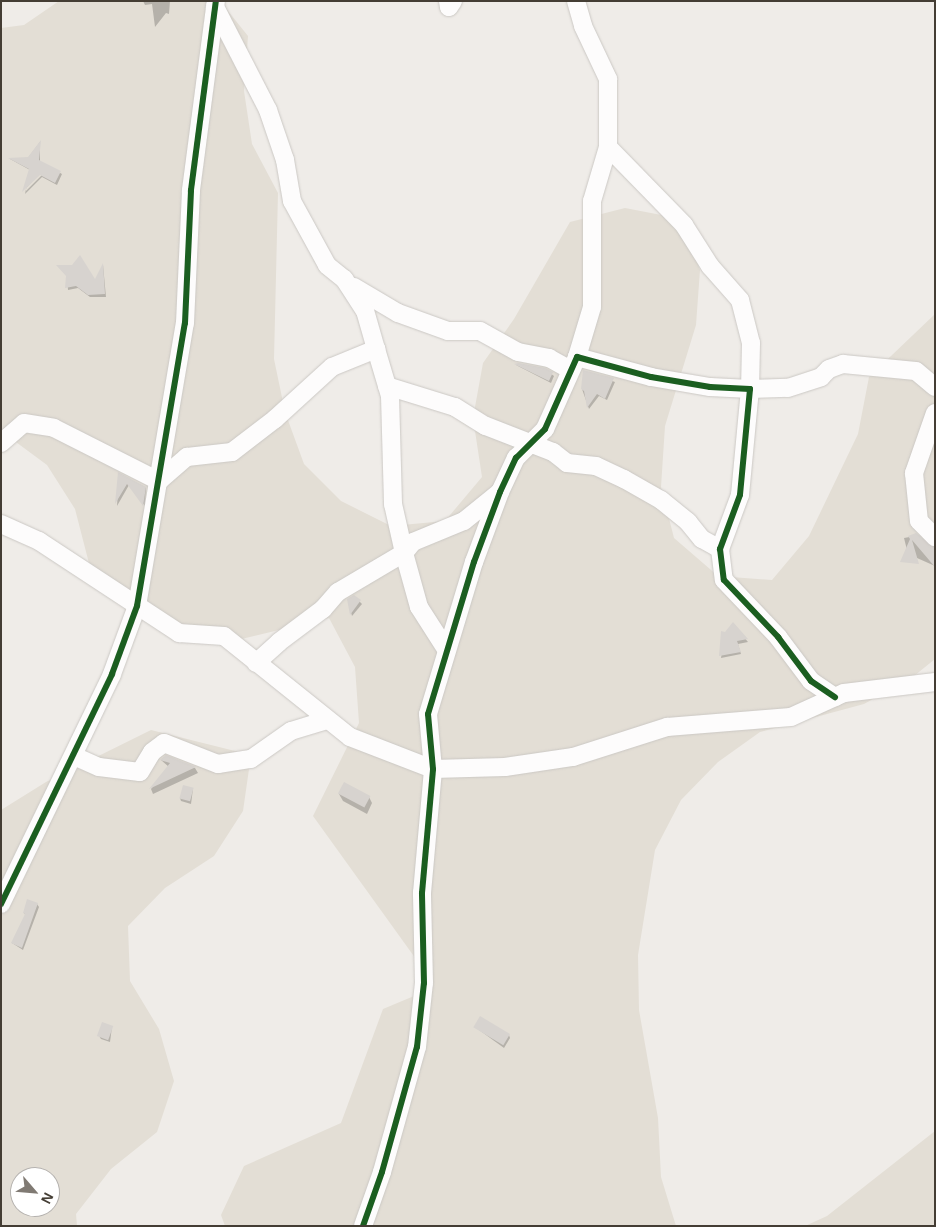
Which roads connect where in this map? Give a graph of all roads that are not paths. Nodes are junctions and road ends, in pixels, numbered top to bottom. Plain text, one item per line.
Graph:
1 (448, 1) edge
2 (453, 1) edge
3 (576, 1) edge
4 (215, 4) edge
5 (608, 147) junction
6 (344, 279) junction
7 (376, 349) junction
8 (574, 363) junction
9 (386, 386) junction
10 (935, 387) edge
11 (750, 389) junction
12 (935, 413) edge
13 (1, 443) edge
14 (531, 444) junction
15 (159, 481) junction
16 (500, 492) junction
17 (1, 524) edge
18 (935, 537) edge
19 (720, 550) junction
20 (404, 553) junction
21 (136, 606) junction
22 (446, 649) junction
23 (256, 663) junction
24 (935, 682) edge
25 (835, 697) junction
26 (327, 720) junction
27 (74, 756) junction
28 (433, 769) junction
29 (1, 904) edge
30 (363, 1226) edge

1 - 2 street
3 - 5 street
4 - 6 street
4 - 15 street
5 - 8 street
5 - 11 street
6 - 7 street
6 - 8 street
7 - 9 street
7 - 15 street
8 - 11 street
8 - 14 street
9 - 14 street
9 - 20 street
10 - 11 street
11 - 19 street
12 - 18 street
13 - 15 street
14 - 16 street
14 - 19 street
15 - 21 street
16 - 20 street
16 - 22 street
17 - 21 street
19 - 25 street
20 - 22 street
20 - 23 street
21 - 23 street
21 - 27 street
22 - 28 street
23 - 26 street
24 - 25 street
25 - 28 street
26 - 27 street
26 - 28 street
27 - 29 street
28 - 30 street

